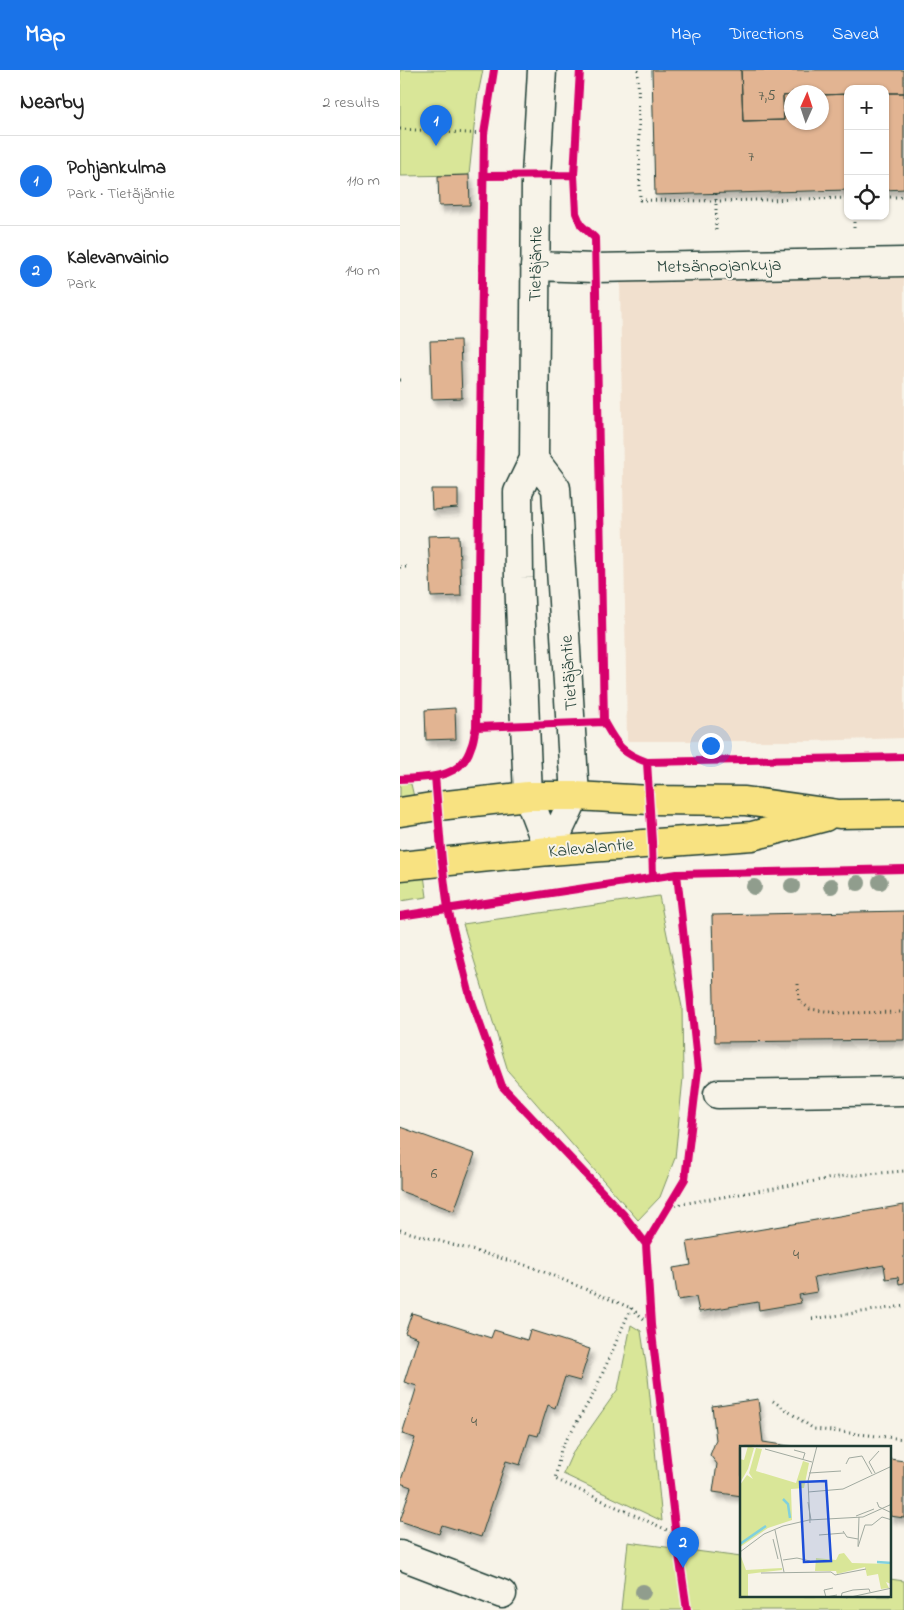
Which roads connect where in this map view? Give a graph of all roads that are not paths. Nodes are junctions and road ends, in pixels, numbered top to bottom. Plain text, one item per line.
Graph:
1 (542, 70) edge
2 (904, 262) edge
3 (535, 266) junction
4 (534, 459) junction
5 (528, 796) junction
6 (575, 796) junction
7 (400, 812) edge
8 (904, 812) edge
9 (839, 814) junction
10 (549, 851) junction
11 (400, 866) edge
12 (904, 1091) edge
13 (718, 1094) dead end
14 (400, 1555) edge
15 (502, 1594) dead end

1 - 3 street, Tietäjäntie
2 - 3 street, Metsänpojankuja
3 - 4 street, Tietäjäntie
4 - 5 street, Tietäjäntie
4 - 6 street, Tietäjäntie
5 - 6 main road, Kalevalantie
5 - 7 main road, Kalevalantie
5 - 10 street, Tietäjäntie
6 - 9 main road, Kalevalantie
6 - 10 street, Tietäjäntie
8 - 9 main road, Kalevalantie
9 - 10 main road, Kalevalantie
10 - 11 main road, Kalevalantie
12 - 13 street
14 - 15 street

